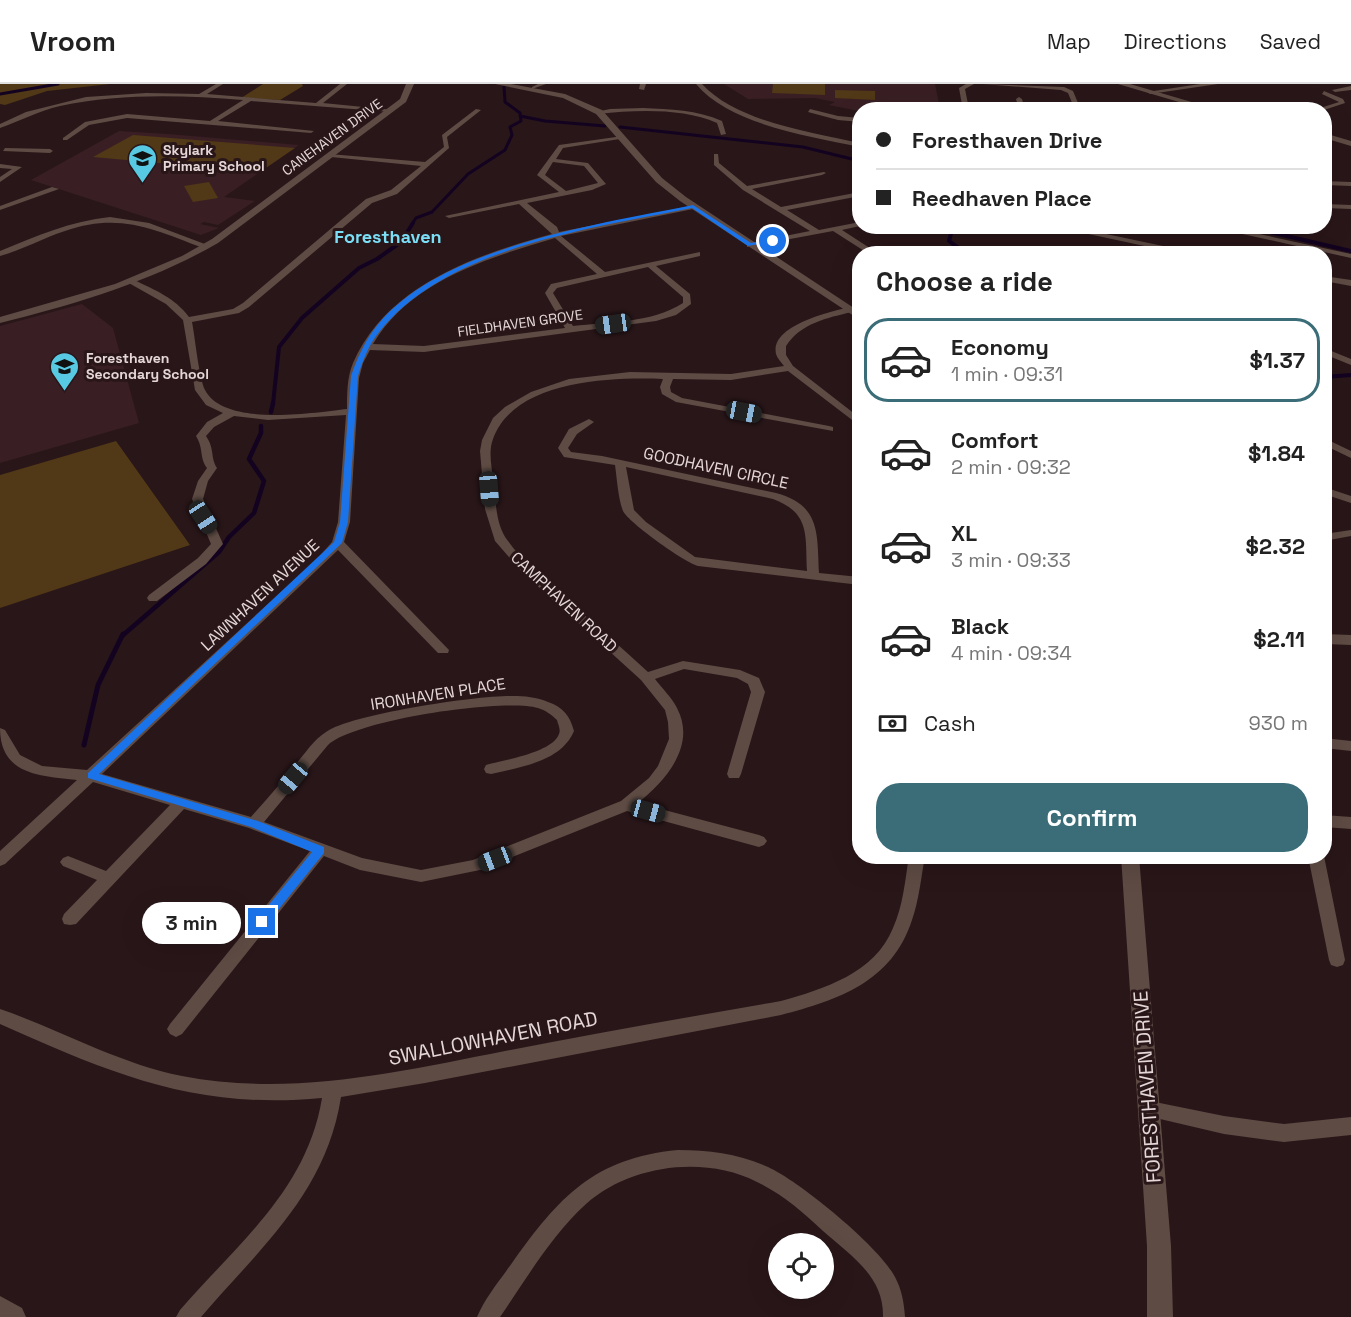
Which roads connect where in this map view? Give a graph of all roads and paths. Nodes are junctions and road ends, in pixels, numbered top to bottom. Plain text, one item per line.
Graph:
1 (220, 84) edge
2 (344, 84) edge
3 (410, 84) edge
4 (499, 84) edge
5 (699, 84) edge
6 (971, 84) edge
7 (985, 84) edge
8 (1122, 84) edge
9 (1215, 84) edge
10 (538, 86) edge
11 (1351, 88) edge
12 (1335, 90) dead end
13 (1150, 92) junction
14 (1324, 93) dead end
15 (200, 96) junction
16 (250, 99) junction
17 (1019, 99) dead end
18 (964, 102) edge
19 (1020, 102) edge
20 (1075, 102) edge
21 (1180, 102) edge
22 (317, 105) junction
23 (1332, 106) edge
24 (478, 110) dead end
25 (391, 111) junction
26 (810, 111) dead end
27 (599, 112) junction
28 (852, 119) edge
29 (211, 123) junction
30 (0, 126) edge
31 (311, 131) dead end
32 (723, 134) dead end
33 (1332, 137) edge
34 (623, 138) junction
35 (65, 139) dead end
36 (1349, 142) edge
37 (852, 143) edge
38 (5, 150) dead end
39 (29, 151) junction
40 (50, 152) dead end
41 (331, 155) junction
42 (716, 155) dead end
43 (550, 160) junction
44 (427, 164) junction
45 (4, 166) edge
46 (822, 173) dead end
47 (0, 180) edge
48 (1332, 183) edge
49 (1351, 184) edge
50 (746, 188) junction
51 (55, 189) dead end
52 (564, 193) junction
53 (852, 196) edge
54 (521, 202) junction
55 (1332, 206) edge
56 (693, 207) junction
57 (1351, 207) edge
58 (0, 208) edge
59 (780, 209) junction
60 (448, 216) dead end
61 (852, 226) edge
62 (835, 229) junction
63 (817, 232) junction
64 (1096, 234) edge
65 (1247, 234) edge
66 (556, 235) junction
67 (1149, 244) joint
68 (750, 245) junction
69 (206, 246) junction
70 (862, 246) edge
71 (1159, 246) edge
72 (1304, 246) edge
73 (1332, 252) edge
74 (0, 254) edge
75 (697, 254) dead end
76 (1351, 256) edge
77 (649, 264) junction
78 (602, 274) junction
79 (1332, 279) edge
80 (131, 282) junction
81 (1351, 283) edge
82 (849, 310) junction
83 (852, 312) edge
84 (0, 320) edge
85 (188, 320) junction
86 (570, 329) junction
87 (367, 347) junction
88 (1332, 354) edge
89 (1351, 362) edge
90 (790, 368) junction
91 (669, 375) junction
92 (351, 411) junction
93 (232, 413) junction
94 (852, 417) edge
95 (589, 422) dead end
96 (830, 429) dead end
97 (1332, 445) edge
98 (1351, 455) edge
99 (620, 465) junction
100 (1332, 493) edge
101 (1351, 500) edge
102 (1351, 533) edge
103 (1332, 537) edge
104 (338, 543) junction
105 (813, 576) junction
106 (852, 581) edge
107 (153, 598) dead end
108 (1332, 639) edge
109 (1351, 640) edge
110 (443, 650) dead end
111 (646, 677) junction
112 (0, 733) edge
113 (1332, 744) edge
114 (1351, 746) edge
115 (491, 769) dead end
116 (734, 774) dead end
117 (91, 776) junction
118 (181, 802) junction
119 (626, 805) junction
120 (1332, 821) edge
121 (254, 824) junction
122 (1351, 824) edge
123 (759, 841) dead end
124 (6, 846) edge
125 (320, 850) junction
126 (0, 860) edge
127 (68, 862) dead end
128 (915, 864) edge
129 (1131, 864) edge
130 (1318, 864) edge
131 (109, 878) junction
132 (70, 919) dead end
133 (1337, 960) dead end
134 (0, 1016) edge
135 (176, 1029) dead end
136 (333, 1090) junction
137 (1150, 1109) junction
138 (1351, 1126) edge
139 (0, 1309) edge
140 (13, 1317) edge
141 (187, 1317) edge
142 (488, 1317) edge
143 (894, 1317) edge
144 (1160, 1317) edge

1 - 15 street
2 - 22 street
3 - 25 street, CANEHAVEN DRIVE
4 - 10 street
5 - 37 street
6 - 18 street
7 - 20 street
8 - 13 street
9 - 13 street
10 - 27 street
11 - 12 street
13 - 21 street
14 - 23 street
15 - 16 street
15 - 30 street
16 - 22 street
16 - 29 street
17 - 19 street
22 - 25 street
24 - 44 street
25 - 41 street, CANEHAVEN DRIVE
26 - 28 street
27 - 32 street
27 - 34 street
29 - 31 street
29 - 35 street
33 - 36 street
34 - 43 street
34 - 56 street
38 - 39 street
39 - 40 street
39 - 45 street
41 - 44 street
41 - 69 street, CANEHAVEN DRIVE
42 - 50 street
43 - 52 street
43 - 52 street
44 - 85 street
45 - 47 street
46 - 50 street
48 - 49 street
50 - 59 street
51 - 58 street
52 - 54 street
53 - 59 street
54 - 60 street
54 - 66 street
55 - 57 street
56 - 66 street, LAWNHAVEN AVENUE
56 - 68 street
59 - 63 street
61 - 62 street
62 - 63 street
62 - 70 street
63 - 68 street
64 - 67 street
65 - 72 street
66 - 78 street
66 - 87 street, LAWNHAVEN AVENUE
67 - 71 street
68 - 82 street
69 - 74 street
69 - 80 street, CANEHAVEN DRIVE
73 - 76 street
75 - 77 street
77 - 78 street
77 - 86 street, FIELDHAVEN GROVE
78 - 86 street
79 - 81 street
80 - 84 street, CANEHAVEN DRIVE
80 - 85 street
82 - 83 street
82 - 90 street
85 - 93 street
86 - 87 street, FIELDHAVEN GROVE
87 - 92 street, LAWNHAVEN AVENUE
88 - 89 street
90 - 91 street, CAMPHAVEN ROAD
90 - 94 street
91 - 96 street
91 - 111 street, CAMPHAVEN ROAD
92 - 93 street
92 - 104 street, LAWNHAVEN AVENUE
93 - 107 street
95 - 99 street
97 - 98 street
99 - 105 street, GOODHAVEN CIRCLE
99 - 105 street, GOODHAVEN CIRCLE
100 - 101 street
102 - 103 street
104 - 110 street
104 - 117 street, LAWNHAVEN AVENUE
105 - 106 street, GOODHAVEN CIRCLE
108 - 109 street
111 - 116 street
111 - 119 street, CAMPHAVEN ROAD
112 - 117 street, CAMPHAVEN ROAD
113 - 114 street
115 - 121 street, IRONHAVEN PLACE
117 - 118 street, CAMPHAVEN ROAD
117 - 124 street, LAWNHAVEN AVENUE
118 - 121 street, CAMPHAVEN ROAD
118 - 131 street
119 - 123 street
119 - 125 street, CAMPHAVEN ROAD
120 - 122 street
121 - 125 street, CAMPHAVEN ROAD
124 - 126 street, LAWNHAVEN AVENUE
125 - 135 street
127 - 131 street
128 - 136 street, SWALLOWHAVEN ROAD
129 - 137 street, FORESTHAVEN DRIVE
130 - 133 street
131 - 132 street
134 - 136 street, SWALLOWHAVEN ROAD
136 - 141 street
137 - 138 street
137 - 144 street, FORESTHAVEN DRIVE
139 - 140 street
142 - 143 street

